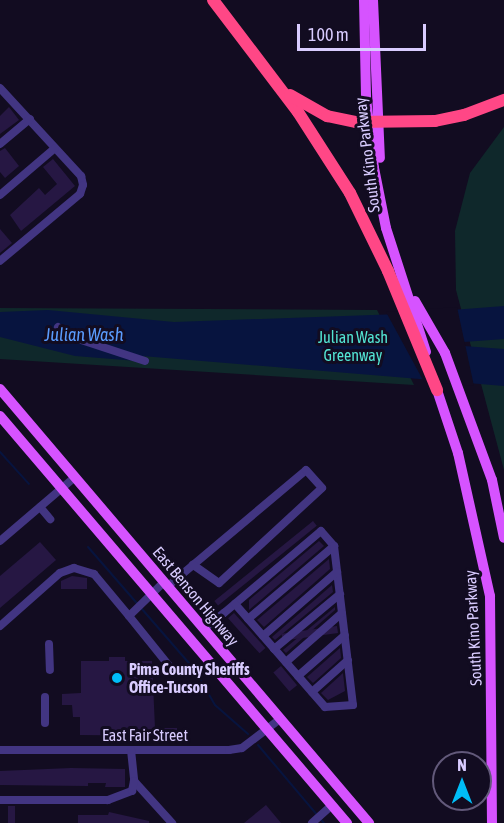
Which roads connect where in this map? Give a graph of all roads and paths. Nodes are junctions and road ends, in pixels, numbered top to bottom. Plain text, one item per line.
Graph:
1 (213, 0) edge
2 (364, 0) edge
3 (372, 0) edge
4 (279, 87) junction
5 (0, 88) edge
6 (504, 100) edge
7 (30, 119) junction
8 (373, 121) junction
9 (0, 144) edge
10 (55, 148) junction
11 (0, 195) edge
12 (0, 261) edge
13 (410, 306) junction
14 (58, 327) dead end
15 (145, 361) dead end
16 (0, 390) edge
17 (437, 390) joint
18 (0, 416) edge
19 (75, 477) junction
20 (62, 488) junction
21 (40, 507) junction
22 (50, 519) dead end
23 (504, 538) edge
24 (0, 541) edge
25 (334, 546) junction
26 (193, 565) junction
27 (338, 572) junction
28 (166, 584) junction
29 (152, 594) junction
30 (340, 594) junction
31 (235, 604) junction
32 (135, 610) junction
33 (342, 613) junction
34 (248, 619) junction
35 (0, 626) edge
36 (204, 629) junction
37 (345, 634) junction
38 (263, 636) junction
39 (49, 644) dead end
40 (274, 649) junction
41 (348, 660) junction
42 (286, 662) junction
43 (171, 668) dead end
44 (50, 670) dead end
45 (298, 676) junction
46 (312, 692) junction
47 (45, 697) dead end
48 (280, 718) junction
49 (45, 723) dead end
50 (267, 729) junction
51 (0, 750) edge
52 (131, 750) junction
53 (134, 781) junction
54 (0, 800) edge
55 (332, 805) junction
56 (316, 819) edge
57 (172, 823) edge
58 (347, 823) edge
59 (369, 823) edge
60 (492, 823) edge

1 - 4 highway
2 - 8 main road, South Kino Parkway
3 - 8 main road, South Kino Parkway
4 - 8 highway
4 - 13 highway
5 - 7 street
6 - 8 highway
7 - 9 street
7 - 10 street
8 - 13 main road, South Kino Parkway
10 - 11 street
10 - 12 street
13 - 17 highway
13 - 23 main road, South Kino Parkway
14 - 15 street
16 - 19 main road, East Benson Highway
17 - 60 main road, South Kino Parkway
18 - 20 main road, East Benson Highway
19 - 20 street
19 - 28 main road, East Benson Highway
20 - 21 street
20 - 29 main road, East Benson Highway
21 - 22 street
21 - 24 street
25 - 27 street
25 - 31 street
25 - 34 street
26 - 26 street
26 - 28 street
27 - 30 street
27 - 38 street
28 - 29 street
28 - 36 main road, East Benson Highway
29 - 32 street
29 - 50 main road, East Benson Highway
30 - 33 street
30 - 40 street
31 - 34 street
31 - 36 street
32 - 35 street
32 - 43 street
33 - 37 street
33 - 42 street
34 - 38 street
36 - 48 main road, East Benson Highway
37 - 41 street
37 - 45 street
38 - 40 street
39 - 44 street
40 - 42 street
41 - 46 street
41 - 46 street
42 - 45 street
45 - 46 street
47 - 49 street
48 - 50 street, East Fair Street
48 - 59 main road, East Benson Highway
50 - 52 street, East Fair Street
50 - 55 main road, East Benson Highway
51 - 52 street, East Fair Street
52 - 53 street
53 - 54 street
53 - 57 street
55 - 56 street
55 - 58 main road, East Benson Highway

